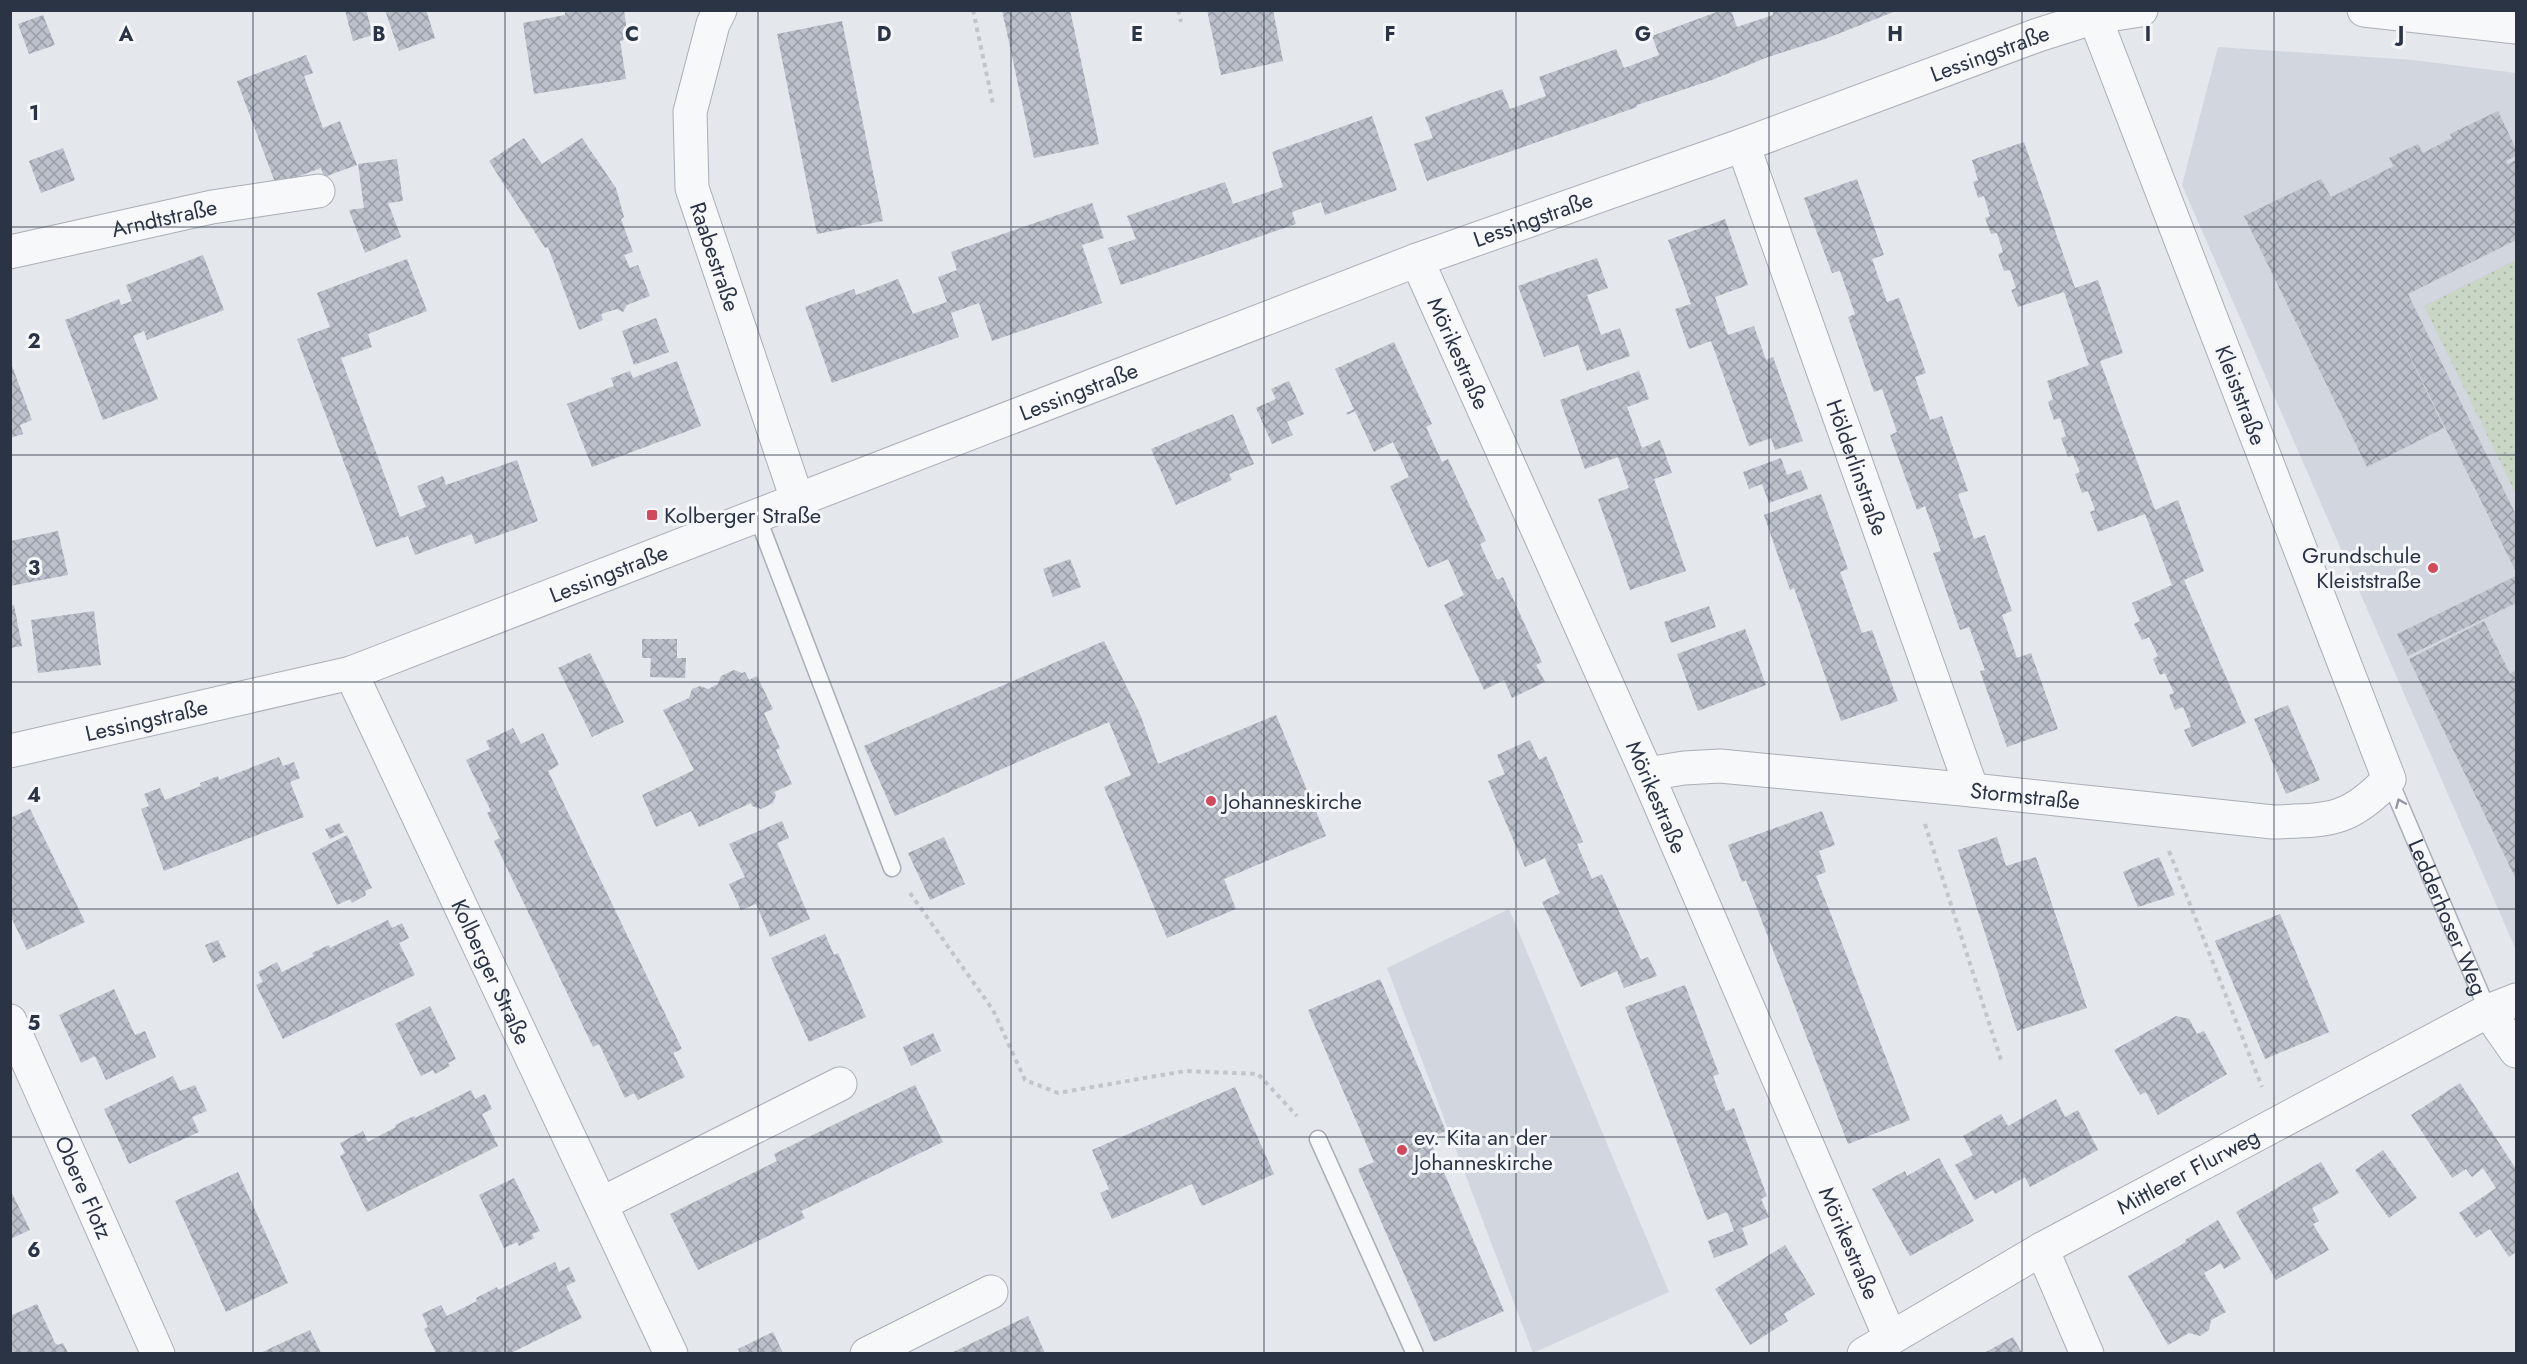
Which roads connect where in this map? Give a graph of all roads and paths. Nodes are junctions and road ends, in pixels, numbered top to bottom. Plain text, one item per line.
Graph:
1 (720, 10) edge
2 (973, 10) edge
3 (1178, 10) edge
4 (2141, 10) edge
5 (2364, 10) edge
6 (2094, 14) edge
7 (1180, 22) dead end
8 (2517, 27) edge
9 (993, 104) dead end
10 (1743, 145) junction
11 (318, 191) dead end
12 (10, 252) edge
13 (1417, 260) junction
14 (797, 499) junction
15 (757, 516) junction
16 (351, 673) junction
17 (10, 751) edge
18 (1647, 774) junction
19 (2389, 778) junction
20 (1913, 784) junction
21 (1972, 790) junction
22 (2159, 811) junction
23 (892, 868) joint
24 (2502, 1005) edge
25 (10, 1021) edge
26 (2517, 1051) edge
27 (2001, 1063) dead end
28 (840, 1084) dead end
29 (2278, 1123) junction
30 (1318, 1139) joint
31 (601, 1204) junction
32 (2042, 1249) junction
33 (991, 1292) dead end
34 (1877, 1345) edge
35 (158, 1353) edge
36 (671, 1353) edge
37 (867, 1353) edge
38 (1415, 1353) edge
39 (2087, 1353) edge

1 - 14 street, Raabestraße
2 - 9 path
3 - 7 path
4 - 6 street, Lessingstraße
5 - 8 street
6 - 10 street, Lessingstraße
6 - 19 street, Kleiststraße
10 - 13 street, Lessingstraße
10 - 21 street, Hölderlinstraße
11 - 12 street, Arndtstraße
13 - 14 street, Lessingstraße
13 - 18 street, Mörikestraße
14 - 15 street, Lessingstraße
15 - 16 street, Lessingstraße
15 - 23 lane
16 - 17 street, Lessingstraße
16 - 31 street, Kolberger Straße
18 - 20 street, Stormstraße
18 - 34 street, Mörikestraße
19 - 22 street, Stormstraße
24 -> 19 lane, Ledderhoser Weg
20 - 21 street, Stormstraße
20 - 27 path
21 - 22 street, Stormstraße
22 - 29 path
23 - 30 path
24 - 26 street, Ledderhoser Weg
24 - 29 street, Mittlerer Flurweg
25 - 35 street, Obere Flotz
28 - 31 street
29 - 32 street, Mittlerer Flurweg
30 - 38 lane
31 - 36 street, Kolberger Straße
32 - 34 street, Mittlerer Flurweg
32 - 39 street
33 - 37 street

